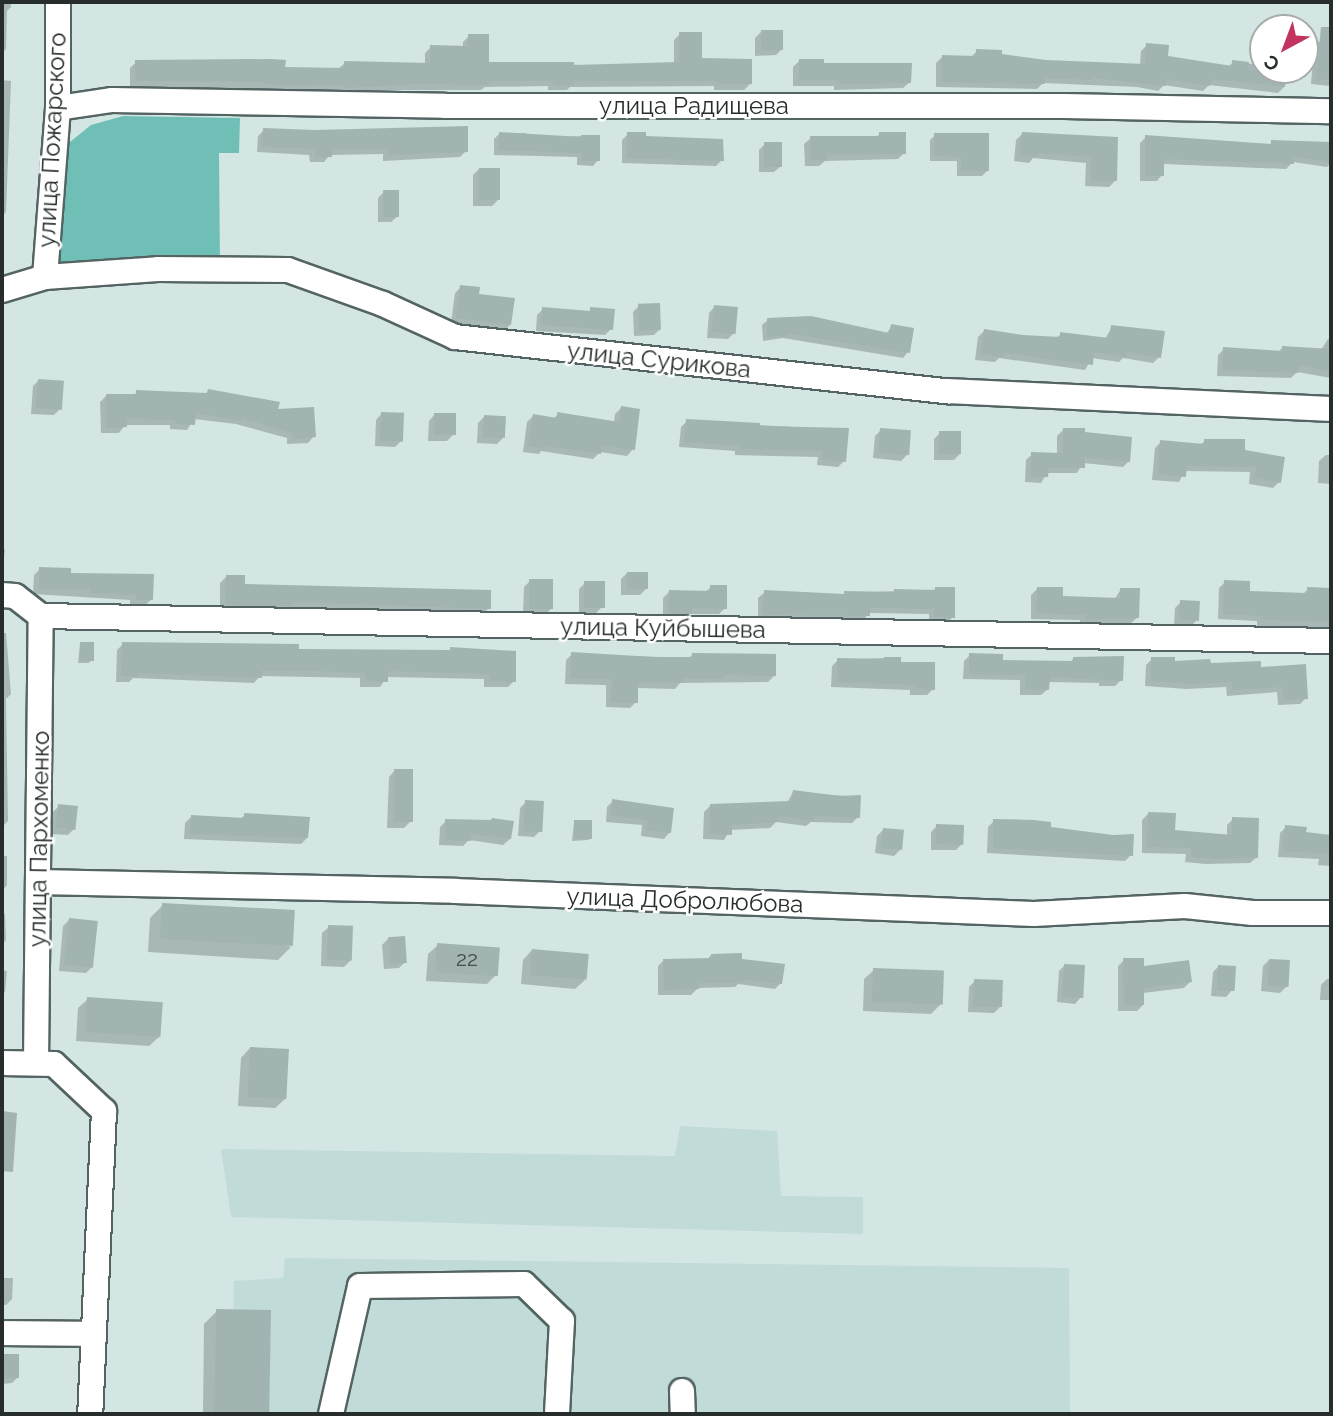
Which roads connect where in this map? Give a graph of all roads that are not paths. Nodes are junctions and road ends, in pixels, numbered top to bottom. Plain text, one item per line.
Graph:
1 (58, 2) edge
2 (58, 108) junction
3 (1331, 111) edge
4 (45, 278) junction
5 (2, 290) edge
6 (1331, 409) edge
7 (2, 595) edge
8 (41, 616) junction
9 (1331, 641) edge
10 (38, 882) junction
11 (1331, 913) edge
12 (2, 1063) edge
13 (45, 1064) junction
14 (2, 1333) edge
15 (94, 1334) junction
16 (90, 1414) edge
17 (331, 1414) edge
18 (557, 1414) edge

1 - 2 street, улица Пожарского
2 - 3 street, улица Радищева
2 - 4 street, улица Пожарского
4 - 5 street, улица Сурикова
4 - 6 street, улица Сурикова
7 - 8 street
8 - 9 street, улица Куйбышева
8 - 10 street, улица Пархоменко
10 - 11 street, улица Добролюбова
10 - 13 street, улица Пархоменко
12 - 13 street
13 - 15 street
14 - 15 street
15 - 16 street
17 - 18 street

